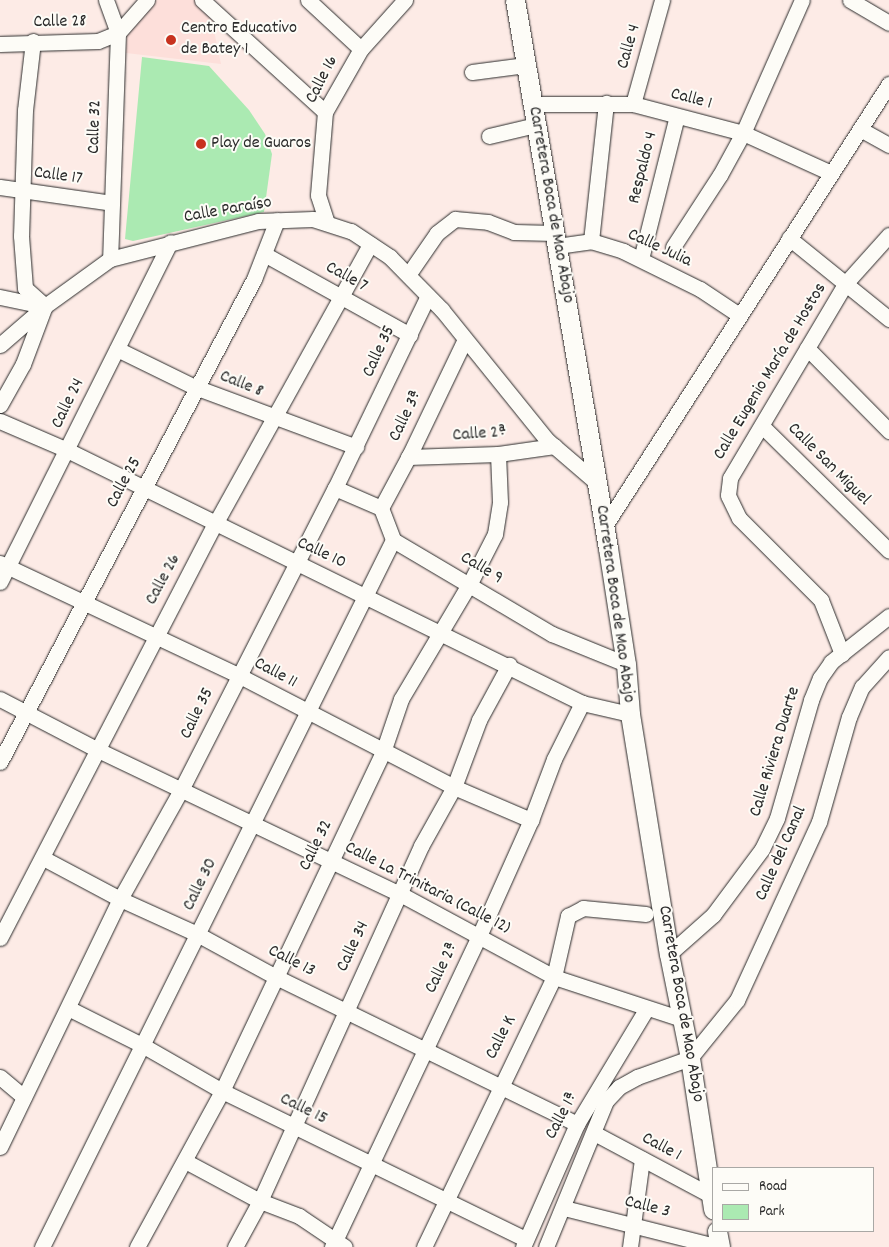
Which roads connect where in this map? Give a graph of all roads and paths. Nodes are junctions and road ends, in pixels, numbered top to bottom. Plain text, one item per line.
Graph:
1 (106, 0) edge
2 (147, 0) edge
3 (202, 0) edge
4 (308, 0) edge
5 (405, 0) edge
6 (515, 0) edge
7 (662, 0) edge
8 (802, 0) edge
9 (850, 0) edge
10 (889, 22) edge
11 (118, 33) junction
12 (33, 41) junction
13 (0, 44) edge
14 (361, 49) junction
15 (526, 65) junction
16 (472, 72) dead end
17 (889, 84) edge
18 (606, 103) junction
19 (533, 104) junction
20 (633, 104) junction
21 (325, 112) junction
22 (676, 116) junction
23 (536, 125) junction
24 (860, 129) junction
25 (743, 133) junction
26 (489, 136) dead end
27 (889, 145) edge
28 (831, 173) junction
29 (0, 187) edge
30 (20, 190) junction
31 (112, 203) junction
32 (277, 220) junction
33 (327, 224) junction
34 (889, 235) edge
35 (789, 238) junction
36 (556, 239) junction
37 (591, 241) junction
38 (170, 242) junction
39 (370, 244) junction
40 (673, 247) dead end
41 (264, 254) junction
42 (110, 258) junction
43 (641, 259) junction
44 (408, 275) junction
45 (845, 284) junction
46 (340, 296) junction
47 (428, 296) junction
48 (0, 297) edge
49 (44, 306) junction
50 (739, 315) junction
51 (889, 319) edge
52 (410, 335) junction
53 (465, 339) junction
54 (0, 346) edge
55 (807, 348) junction
56 (117, 349) junction
57 (196, 387) junction
58 (0, 405) edge
59 (272, 418) junction
60 (0, 421) edge
61 (762, 426) junction
62 (889, 431) edge
63 (554, 446) junction
64 (356, 447) junction
65 (67, 450) junction
66 (498, 454) junction
67 (408, 458) junction
68 (596, 482) junction
69 (335, 488) junction
70 (143, 490) junction
71 (381, 508) junction
72 (215, 524) junction
73 (604, 527) junction
74 (393, 540) junction
75 (889, 551) edge
76 (295, 563) junction
77 (4, 565) edge
78 (0, 582) edge
79 (470, 583) junction
80 (366, 596) junction
81 (83, 601) junction
82 (889, 616) edge
83 (442, 631) junction
84 (156, 636) junction
85 (842, 654) junction
86 (889, 657) edge
87 (626, 664) junction
88 (509, 665) junction
89 (238, 675) junction
90 (0, 699) edge
91 (582, 703) junction
92 (27, 710) junction
93 (308, 712) junction
94 (630, 714) junction
95 (98, 750) junction
96 (383, 752) junction
97 (0, 762) edge
98 (454, 786) junction
99 (182, 788) junction
100 (531, 820) junction
101 (252, 824) junction
102 (43, 858) junction
103 (331, 860) junction
104 (400, 894) junction
105 (120, 899) junction
106 (646, 914) dead end
107 (198, 934) junction
108 (479, 936) junction
109 (0, 938) edge
110 (668, 954) junction
111 (276, 977) junction
112 (554, 977) junction
113 (68, 1008) junction
114 (647, 1008) junction
115 (346, 1010) junction
116 (682, 1019) junction
117 (142, 1045) junction
118 (425, 1048) junction
119 (690, 1058) junction
120 (0, 1077) edge
121 (499, 1086) junction
122 (222, 1091) junction
123 (24, 1096) junction
124 (577, 1124) junction
125 (292, 1126) junction
126 (594, 1133) junction
127 (0, 1147) edge
128 (642, 1159) junction
129 (185, 1161) junction
130 (370, 1162) junction
131 (447, 1199) junction
132 (260, 1201) junction
133 (712, 1202) edge
134 (564, 1208) junction
135 (633, 1223) junction
136 (717, 1232) edge
137 (524, 1243) edge
138 (338, 1244) edge
139 (42, 1247) edge
140 (137, 1247) edge
141 (235, 1247) edge
142 (424, 1247) edge
143 (546, 1247) edge
144 (630, 1247) edge
145 (720, 1247) edge

1 - 11 street, Calle 32
2 - 11 street
3 - 21 street
4 - 14 street
5 - 14 street, Calle 16
6 - 15 street, Carretera Boca de Mao Abajo
7 - 20 street, Calle 4
8 - 25 street
9 - 10 street
11 - 12 street, Calle 28
11 - 31 street, Calle 32
12 - 13 street, Calle 28
12 - 30 street
14 - 21 street, Calle 16
15 - 16 street
15 - 19 street, Carretera Boca de Mao Abajo
17 - 24 street
18 - 19 street, Calle 1
18 - 20 street, Calle 1
18 - 37 street
19 - 23 street, Carretera Boca de Mao Abajo
20 - 22 street, Calle 1
21 - 33 street, Calle 16
22 - 25 street, Calle 1
22 - 43 street, Respaldo 4
23 - 26 street
23 - 36 street, Carretera Boca de Mao Abajo
24 - 27 street
24 - 28 street
25 - 28 street, Calle 1
25 - 40 street
28 - 35 street
29 - 30 street, Calle 17
30 - 31 street, Calle 17
30 - 49 street
31 - 42 street, Calle 32
32 - 33 street, Calle Paraíso
32 - 38 street, Calle Paraíso
32 - 41 street, Calle 25
33 - 39 street, Calle Paraíso
34 - 45 street, Calle Eugenio María de Hostos
35 - 45 street
35 - 50 street
36 - 37 street, Calle Julia
36 - 44 street, Calle Julia
36 - 68 street, Carretera Boca de Mao Abajo
37 - 43 street, Calle Julia
38 - 42 street, Calle Paraíso
38 - 56 street, Calle 24
39 - 44 street, Calle Paraíso
39 - 46 street, Calle 26
41 - 46 street, Calle 7
41 - 57 street, Calle 25
42 - 49 street, Calle Paraíso
43 - 50 street, Calle Julia
44 - 47 street, Calle Paraíso
45 - 51 street
45 - 55 street, Calle Eugenio María de Hostos
46 - 52 street, Calle 7
46 - 59 street, Calle 26
47 - 52 street, Calle 35
47 - 53 street, Calle Paraíso
48 - 49 street
49 - 54 street, Calle Paraíso
49 - 58 street
50 - 73 street
52 - 64 street, Calle 35
53 - 63 street, Calle Paraíso
53 - 67 street, Calle 3ª
55 - 61 street, Calle Eugenio María de Hostos
55 - 62 street
56 - 57 street, Calle 8
56 - 65 street, Calle 24
57 - 59 street, Calle 8
57 - 70 street, Calle 25
59 - 64 street, Calle 8
59 - 72 street, Calle 26
60 - 65 street, Calle 10
61 - 75 street, Calle San Miguel
61 - 85 street, Calle Eugenio María de Hostos
63 - 66 street, Calle 2ª
63 - 68 street, Calle Paraíso
64 - 69 street, Calle 35
65 - 70 street, Calle 10
65 - 77 street, Calle 24
66 - 67 street, Calle 2ª
66 - 79 street, Calle 32
67 - 71 street, Calle 3ª
68 - 73 street, Carretera Boca de Mao Abajo
69 - 71 street
69 - 76 street, Calle 35
70 - 72 street, Calle 10
70 - 81 street, Calle 25
71 - 74 street
72 - 76 street, Calle 10
72 - 84 street, Calle 26
73 - 87 street, Carretera Boca de Mao Abajo
74 - 79 street, Calle 9
74 - 80 street, Calle 30
76 - 80 street, Calle 10
76 - 89 street, Calle 35
77 - 78 street, Calle 24
77 - 81 street, Calle 11
79 - 83 street, Calle 32
79 - 87 street, Calle 9
80 - 83 street, Calle 10
80 - 93 street, Calle 30
81 - 84 street, Calle 11
81 - 92 street, Calle 25
82 - 85 street, Calle Riviera Duarte
83 - 88 street, Calle 10
83 - 96 street, Calle 32
84 - 89 street, Calle 11
84 - 95 street, Calle 26
85 - 110 street, Calle Riviera Duarte
86 - 119 street, Calle del Canal
87 - 94 street, Carretera Boca de Mao Abajo
88 - 91 street, Calle 10
88 - 98 street, Calle 34
89 - 93 street, Calle 11
89 - 99 street, Calle 35
90 - 92 street, Calle La Trinitaria (Calle 12)
91 - 94 street, Calle 10
91 - 100 street, Calle 2ª
92 - 95 street, Calle La Trinitaria (Calle 12)
92 - 97 street, Calle 25
93 - 96 street, Calle 11
93 - 101 street, Calle 30
94 - 110 street, Carretera Boca de Mao Abajo
95 - 99 street, Calle La Trinitaria (Calle 12)
95 - 102 street, Calle 26
96 - 98 street, Calle 11
96 - 103 street, Calle 32
98 - 100 street, Calle 11
98 - 104 street, Calle 34
99 - 101 street, Calle La Trinitaria (Calle 12)
99 - 105 street, Calle 35
100 - 108 street, Calle 2ª
101 - 103 street, Calle La Trinitaria (Calle 12)
101 - 107 street, Calle 30
102 - 105 street, Calle 13
102 - 109 street, Calle 26
103 - 104 street, Calle La Trinitaria (Calle 12)
103 - 111 street, Calle 32
104 - 108 street, Calle La Trinitaria (Calle 12)
104 - 115 street, Calle 34
105 - 107 street, Calle 13
105 - 113 street, Calle 35
106 - 112 street, Calle K
107 - 111 street, Calle 13
107 - 117 street, Calle 30
108 - 112 street, Calle La Trinitaria (Calle 12)
108 - 118 street, Calle 2ª
110 - 116 street, Carretera Boca de Mao Abajo
111 - 115 street, Calle 13
111 - 122 street, Calle 32
112 - 114 street, Calle La Trinitaria (Calle 12)
112 - 121 street, Calle K
113 - 117 street, Calle 15
113 - 123 street, Calle 35
114 - 116 street, Calle La Trinitaria (Calle 12)
114 - 124 street, Calle 1ª
115 - 118 street, Calle 13
115 - 125 street, Calle 34
116 - 119 street, Carretera Boca de Mao Abajo
117 - 122 street, Calle 15
117 - 139 street, Calle 30
118 - 121 street, Calle 13
118 - 130 street, Calle 2ª
119 - 126 street
119 - 133 street, Carretera Boca de Mao Abajo
120 - 123 street
121 - 124 street, Calle 13
121 - 131 street, Calle K
122 - 125 street, Calle 15
122 - 129 street, Calle 32
123 - 127 street, Calle 35
124 - 137 street, Calle 1ª
125 - 130 street, Calle 15
125 - 132 street, Calle 34
126 - 128 street, Calle 1
126 - 134 street
128 - 133 street, Calle 1
128 - 135 street
129 - 132 street
129 - 140 street, Calle 32
130 - 131 street, Calle 15
130 - 138 street, Calle 2ª
131 - 137 street, Calle 15
131 - 142 street, Calle K
132 - 138 street
132 - 141 street, Calle 34
134 - 135 street, Calle 3
134 - 143 street
135 - 144 street
135 - 145 street, Calle 3
136 - 145 street

